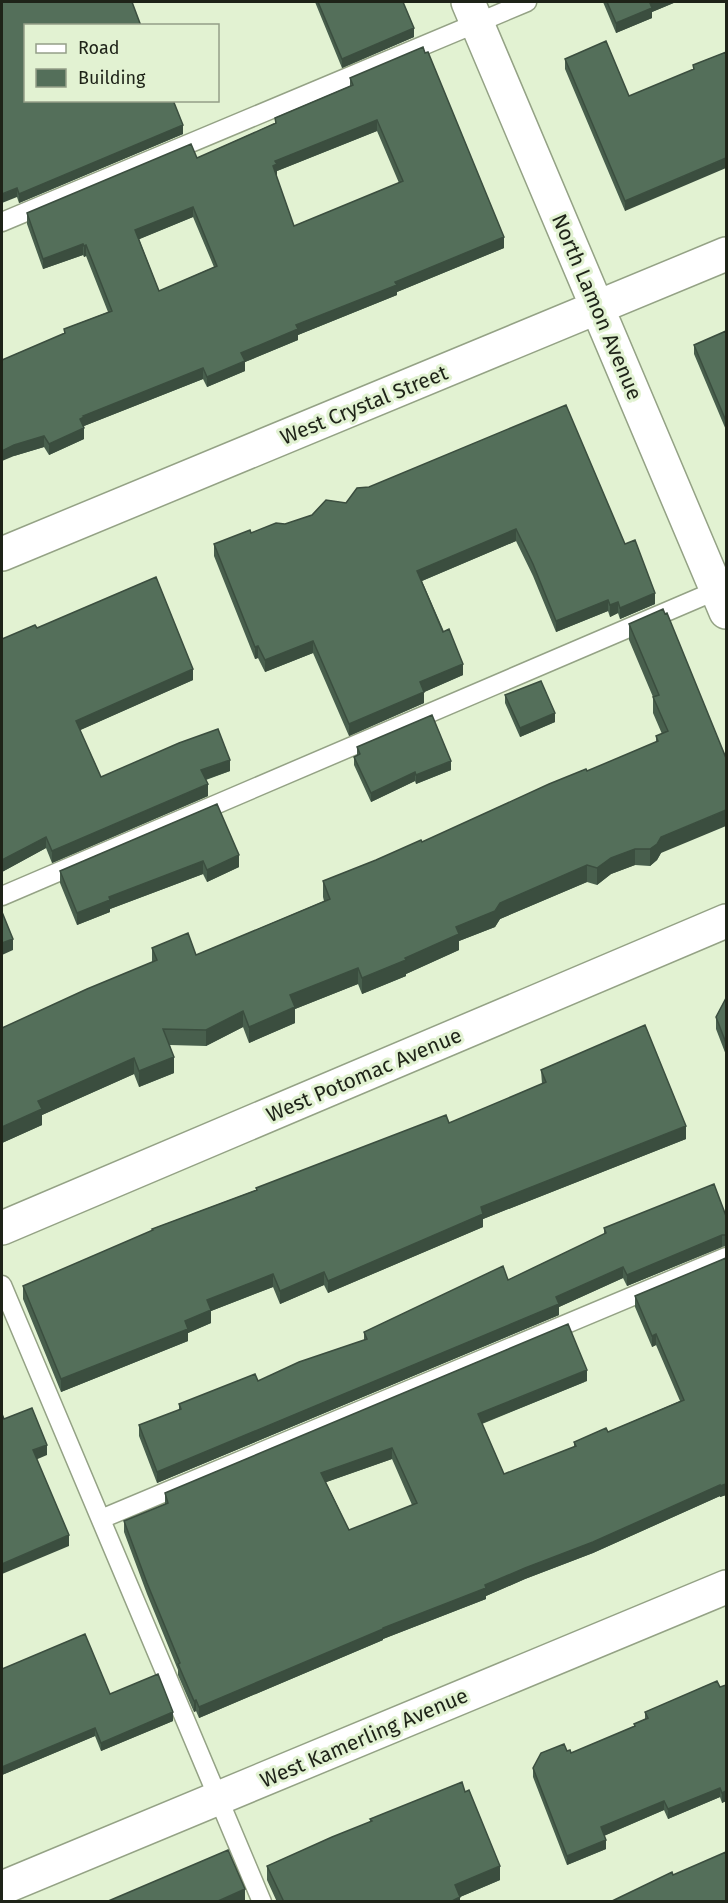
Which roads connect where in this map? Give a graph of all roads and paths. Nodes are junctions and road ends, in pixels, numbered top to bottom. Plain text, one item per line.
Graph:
1 (527, 2) edge
2 (472, 12) edge
3 (2, 222) edge
4 (726, 254) edge
5 (598, 309) junction
6 (2, 554) edge
7 (723, 596) edge
8 (2, 896) edge
9 (726, 921) edge
10 (2, 1227) edge
11 (726, 1257) edge
12 (2, 1285) edge
13 (100, 1519) junction
14 (726, 1587) edge
15 (219, 1798) junction
16 (2, 1888) edge
17 (262, 1902) edge

1 - 2 lane
2 - 3 lane
2 - 5 street, North Lamon Avenue
4 - 5 street, West Crystal Street
5 - 6 street, West Crystal Street
5 - 7 street, North Lamon Avenue
7 - 8 lane
9 - 10 street, West Potomac Avenue
11 - 13 lane
12 - 13 lane
13 - 15 lane
14 - 15 street, West Kamerling Avenue
15 - 16 street, West Kamerling Avenue
15 - 17 lane

